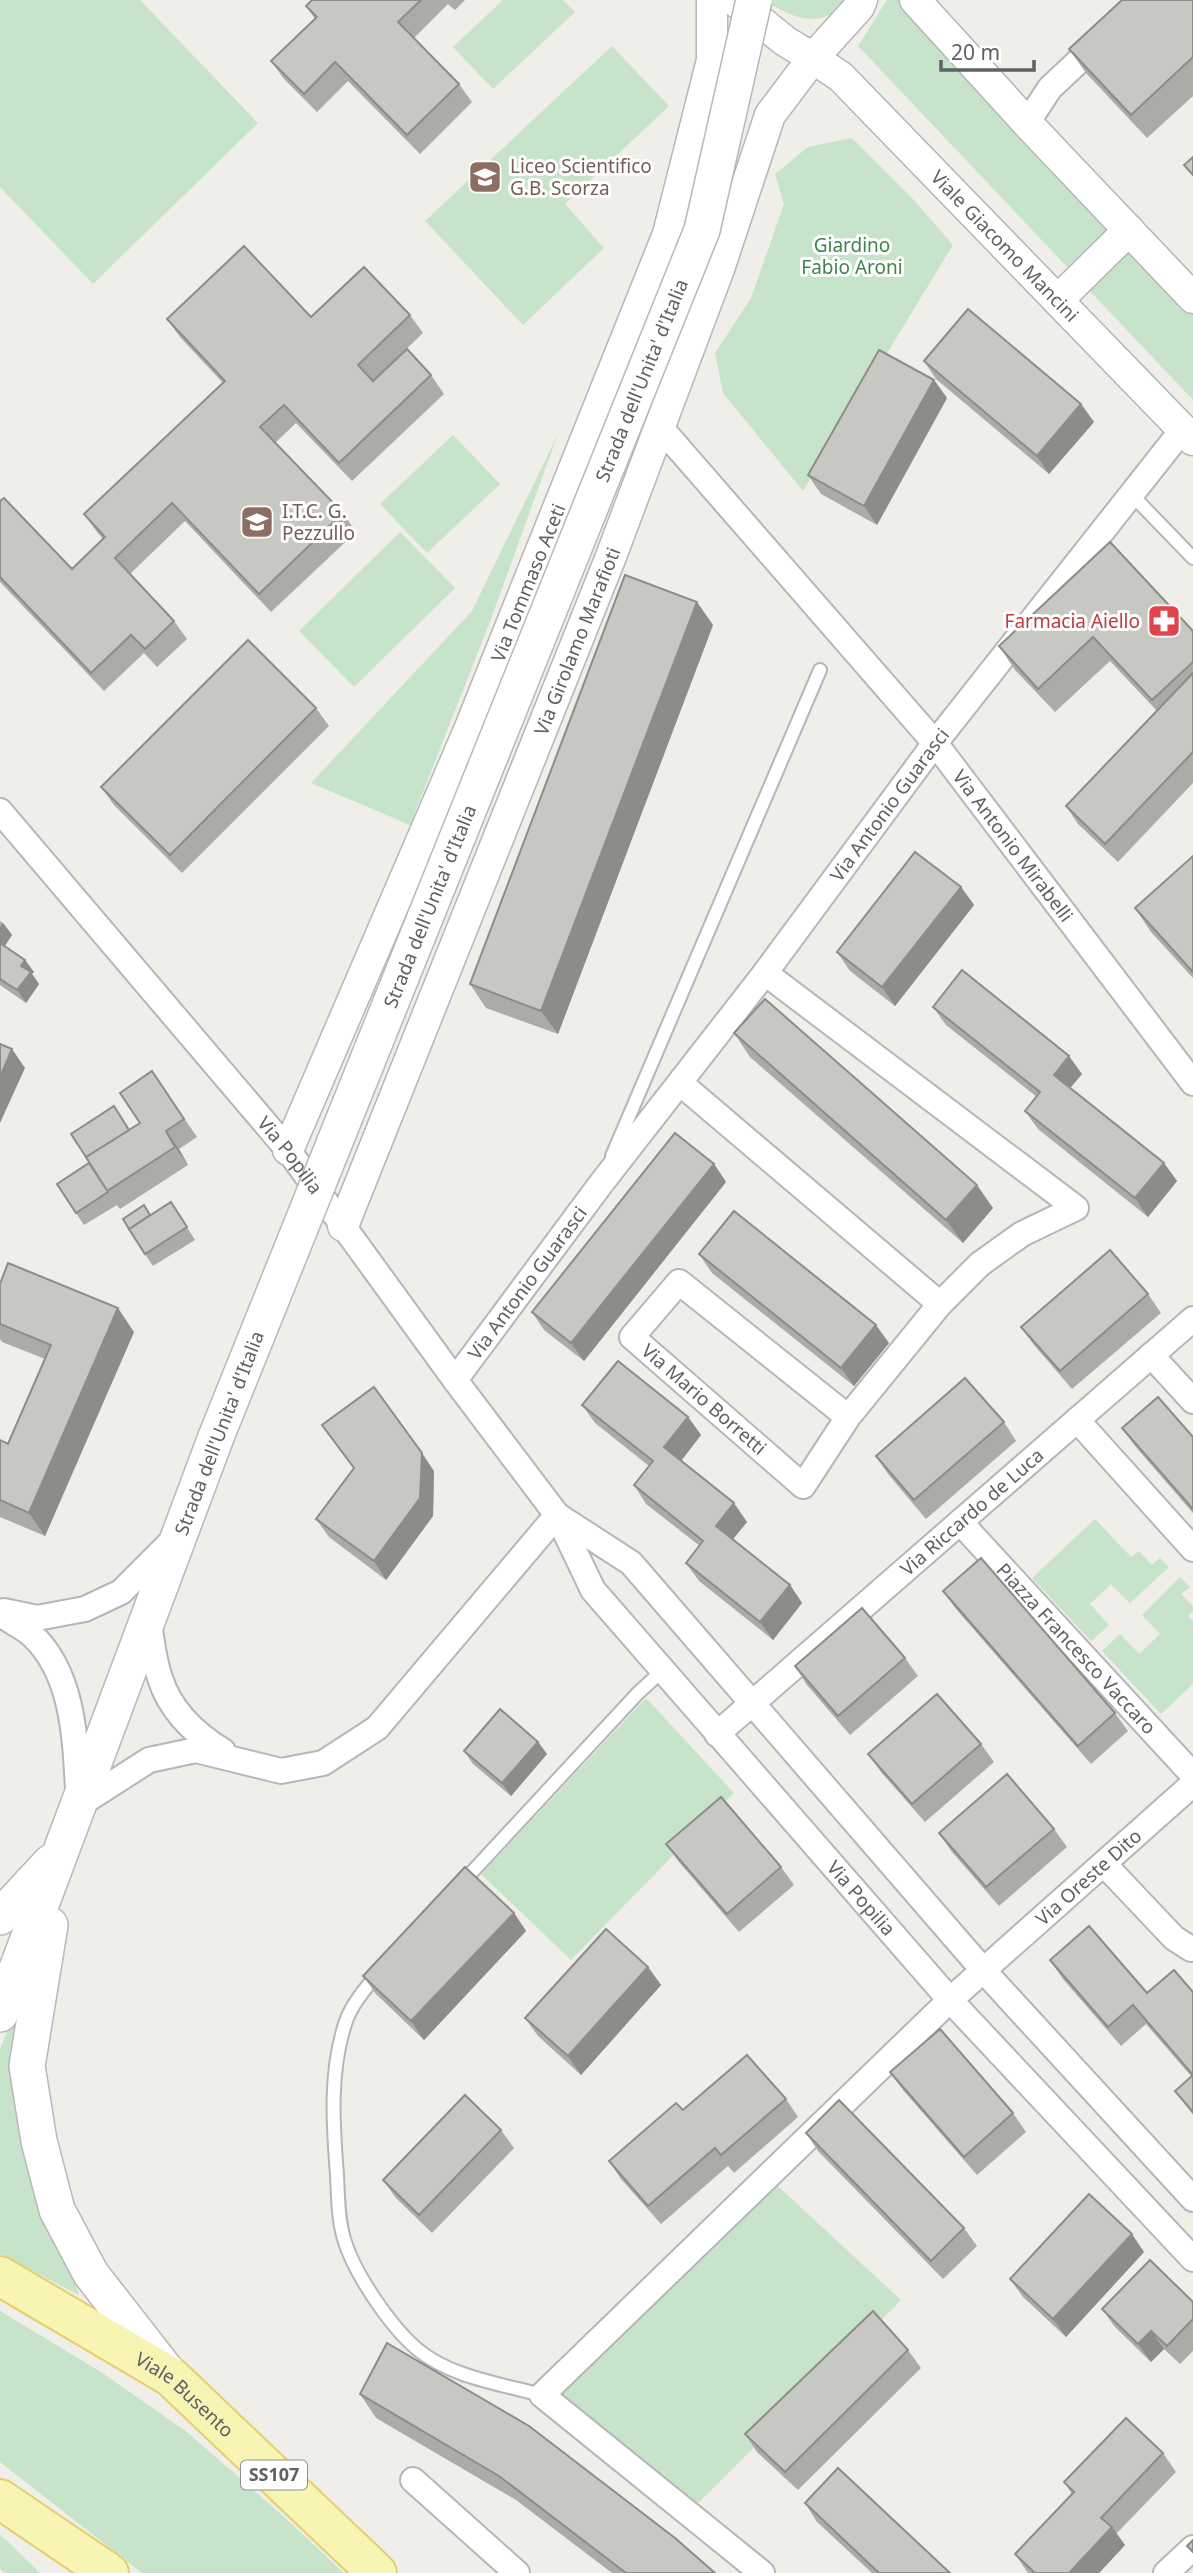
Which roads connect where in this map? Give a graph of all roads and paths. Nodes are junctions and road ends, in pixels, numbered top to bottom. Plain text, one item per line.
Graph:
1 (712, 0) edge
2 (734, 0) edge
3 (754, 0) edge
4 (862, 0) edge
5 (915, 0) edge
6 (1144, 0) edge
7 (813, 58) junction
8 (1027, 123) junction
9 (1129, 230) junction
10 (1193, 298) edge
11 (1058, 300) junction
12 (660, 426) junction
13 (1188, 435) edge
14 (1131, 494) junction
15 (1193, 558) edge
16 (820, 670) dead end
17 (935, 743) junction
18 (0, 811) edge
19 (765, 973) junction
20 (680, 1083) junction
21 (1193, 1083) edge
22 (288, 1150) junction
23 (600, 1185) junction
24 (343, 1226) junction
25 (940, 1304) junction
26 (1193, 1319) edge
27 (1151, 1355) junction
28 (455, 1380) junction
29 (1193, 1401) edge
30 (848, 1417) junction
31 (1076, 1420) junction
32 (557, 1515) junction
33 (960, 1522) junction
34 (180, 1533) junction
35 (1193, 1549) edge
36 (0, 1612) edge
37 (148, 1618) junction
38 (662, 1671) junction
39 (751, 1704) junction
40 (717, 1734) junction
41 (241, 1763) junction
42 (1193, 1775) edge
43 (1193, 1784) edge
44 (79, 1805) junction
45 (62, 1849) junction
46 (1104, 1864) junction
47 (450, 1896) edge
48 (0, 1917) edge
49 (1192, 1949) edge
50 (384, 1968) edge
51 (983, 1970) junction
52 (950, 2000) junction
53 (0, 2014) edge
54 (1193, 2199) edge
55 (1193, 2259) edge
56 (0, 2276) edge
57 (171, 2377) junction
58 (542, 2395) junction
59 (413, 2480) dead end
60 (0, 2499) edge
61 (1193, 2548) edge
62 (109, 2573) edge
63 (377, 2573) edge
64 (517, 2573) edge
65 (762, 2573) edge
66 (1166, 2573) edge

1 - 22 street, Via Tommaso Aceti
2 - 7 street, Viale Giacomo Mancini
3 - 34 main road, Strada dell'Unita' d'Italia, bridge
4 - 7 street
5 - 8 street
6 - 8 street
7 - 11 street, Viale Giacomo Mancini
7 - 12 street, Via Girolamo Marafioti
8 - 9 street
9 - 10 street
9 - 11 street
11 - 13 street, Viale Giacomo Mancini
12 - 17 street, Via Antonio Mirabelli
12 - 24 street, Via Girolamo Marafioti
13 - 14 street, Via Antonio Guarasci
14 - 15 lane
14 - 17 street, Via Antonio Guarasci
16 - 23 lane, Via Antonio Guarasci
17 - 19 street, Via Antonio Guarasci
17 - 21 street, Via Antonio Mirabelli
18 - 22 street, Via Popilia
19 - 20 street, Via Antonio Guarasci
19 - 25 street, Via Mario Borretti
20 - 23 street, Via Antonio Guarasci
20 - 25 street
22 - 24 street, Via Popilia
23 - 28 street, Via Antonio Guarasci
24 - 28 street, Via Popilia
25 - 30 street, Via Mario Borretti
26 - 27 street, Via Riccardo de Luca
27 - 29 street
27 - 31 street, Via Riccardo de Luca
28 - 32 street, Via Popilia
30 - 30 street, Via Mario Borretti
31 - 33 street, Via Riccardo de Luca
31 - 35 street
32 - 38 street, Via Popilia
32 - 39 street, Via Popilia
32 - 41 street
33 - 39 street, Via Riccardo de Luca
33 - 42 street, Piazza Francesco Vaccaro
34 - 36 street
34 - 37 main road, Strada dell'Unita' d'Italia
36 - 44 street
37 - 41 street
37 - 44 main road, Strada dell'Unita' d'Italia
38 - 40 street, Via Popilia
38 - 47 lane
39 - 40 street, Via Riccardo de Luca
39 - 51 street, Via Popilia
40 - 52 street, Via Popilia
41 - 44 street
43 - 46 street, Via Oreste Dito
44 - 45 main road, Strada dell'Unita' d'Italia
45 - 48 main road
45 - 53 main road
45 - 57 main road
46 - 49 street
46 - 51 street, Via Oreste Dito
50 - 58 lane
51 - 52 street, Via Oreste Dito
51 - 54 street, Via Popilia
52 - 55 street, Via Popilia
52 - 58 street, Via Oreste Dito
56 - 57 main road, Viale Busento / SS107
57 - 63 main road, Viale Busento / SS107
58 - 65 street
59 - 64 street
60 - 62 main road
61 - 66 street

